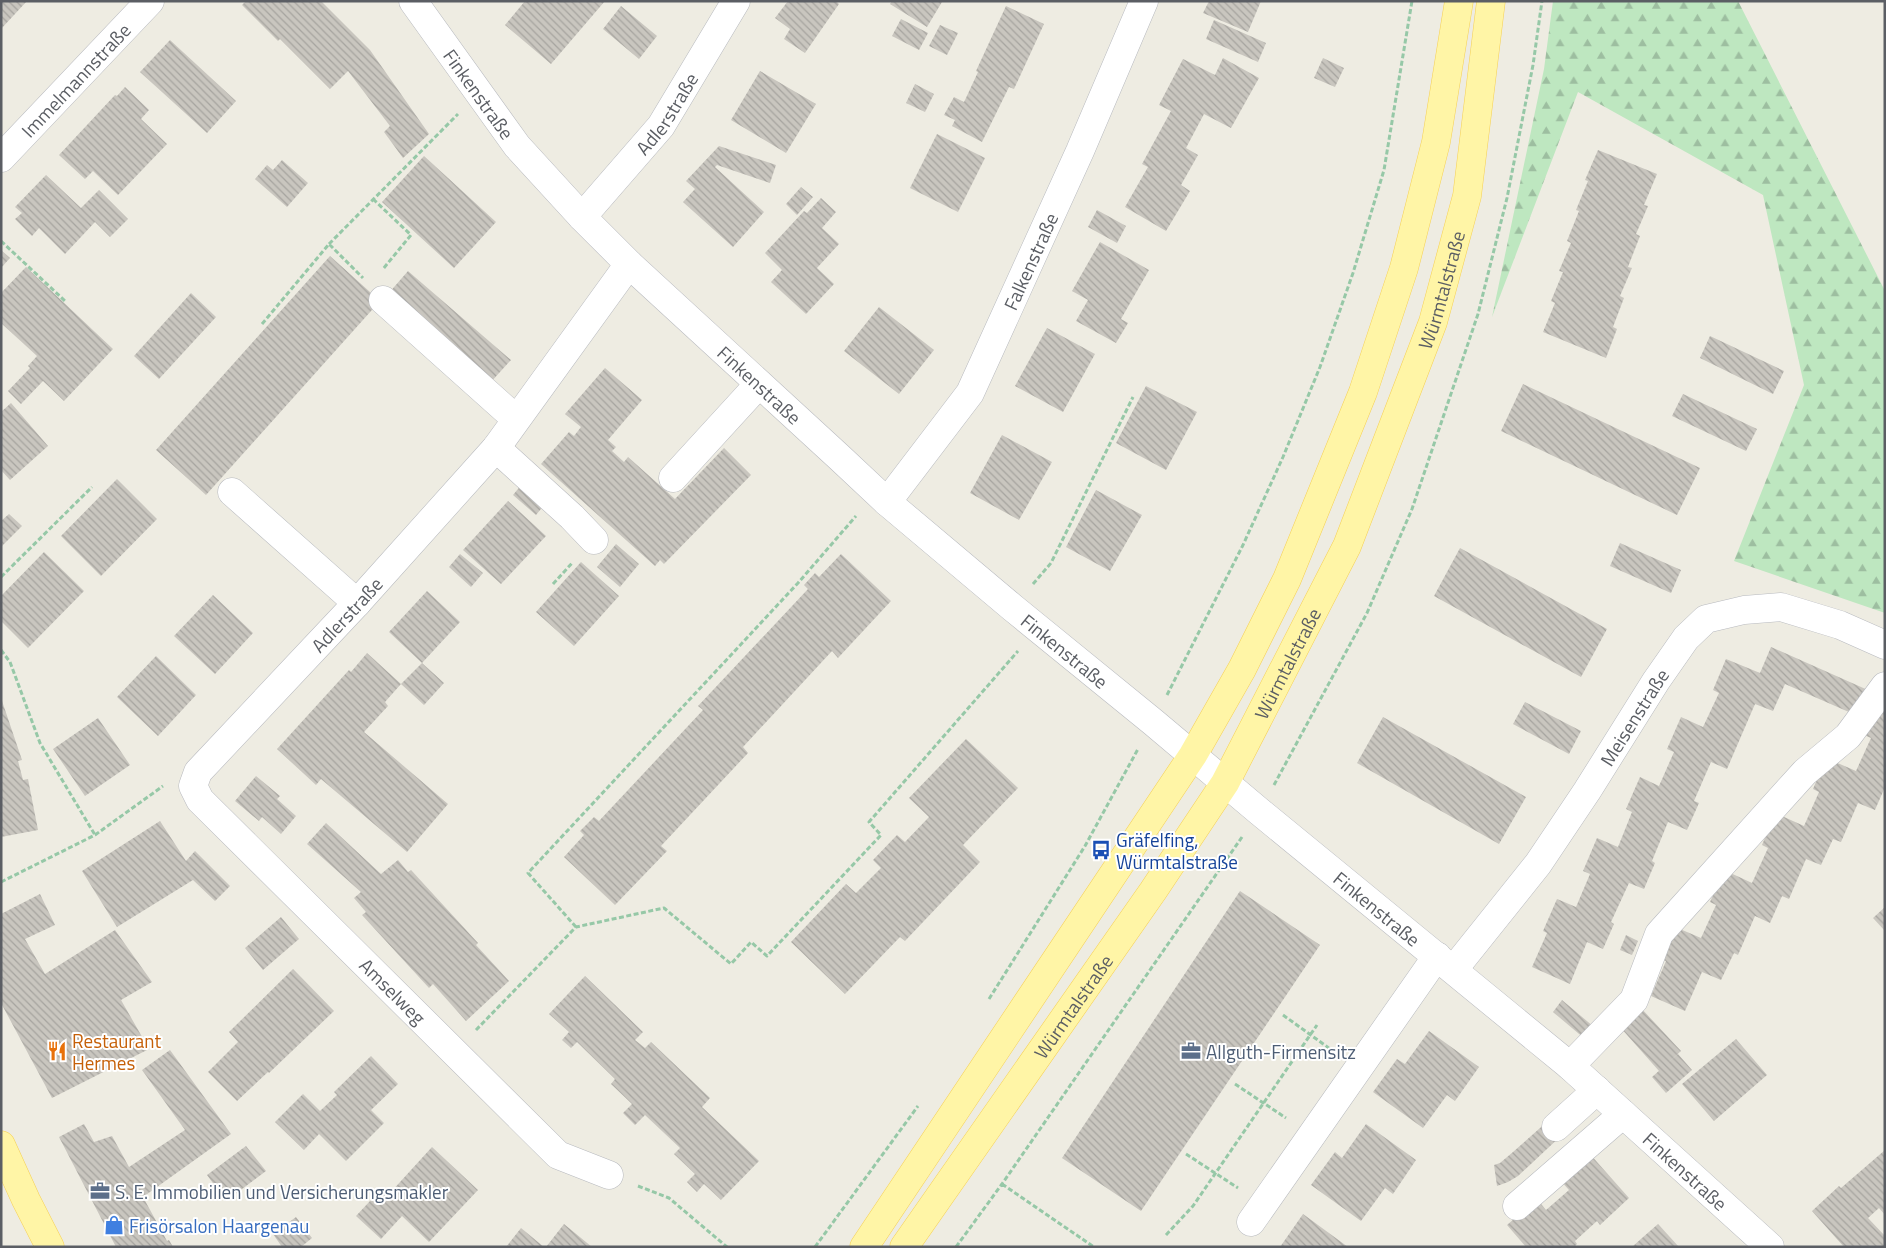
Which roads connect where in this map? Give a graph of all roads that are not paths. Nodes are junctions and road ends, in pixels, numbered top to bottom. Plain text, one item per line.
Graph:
1 (150, 1) edge
2 (413, 1) edge
3 (736, 1) edge
4 (1144, 1) edge
5 (1459, 1) edge
6 (1492, 1) edge
7 (1, 158) edge
8 (582, 217) junction
9 (629, 264) junction
10 (377, 293) road end
11 (759, 384) junction
12 (516, 419) junction
13 (496, 448) junction
14 (673, 478) dead end
15 (232, 492) dead end
16 (882, 497) junction
17 (594, 540) dead end
18 (356, 603) junction
19 (1885, 645) edge
20 (1885, 686) edge
21 (1193, 755) junction
22 (1225, 783) junction
23 (194, 786) joint
24 (1446, 963) junction
25 (1570, 1066) junction
26 (1597, 1090) junction
27 (1623, 1114) junction
28 (1556, 1127) dead end
29 (1, 1145) edge
30 (609, 1175) road end
31 (1517, 1206) dead end
32 (1251, 1222) dead end
33 (50, 1247) edge
34 (864, 1247) edge
35 (904, 1247) edge
36 (1770, 1247) edge

1 - 7 street, Immelmannstraße
2 - 8 street, Finkenstraße
3 - 8 street, Adlerstraße
4 - 16 street, Falkenstraße
5 - 21 main road, Würmtalstraße
6 - 22 main road, Würmtalstraße
8 - 9 street, Finkenstraße
9 - 11 street, Finkenstraße
9 - 12 street, Adlerstraße
10 - 12 street
11 - 14 street
11 - 16 street, Finkenstraße
12 - 13 street, Adlerstraße
13 - 17 street
13 - 18 street, Adlerstraße
15 - 18 street
16 - 21 street, Finkenstraße
18 - 23 street, Adlerstraße
19 - 24 street, Meisenstraße
20 - 25 street
21 - 22 street, Finkenstraße
21 - 34 main road, Würmtalstraße
22 - 24 street, Finkenstraße
22 - 35 main road, Würmtalstraße
23 - 30 street, Amselweg
24 - 25 street, Finkenstraße
24 - 32 street, Meisenstraße
25 - 26 street, Finkenstraße
26 - 27 street, Finkenstraße
26 - 28 street
27 - 31 street
27 - 36 street, Finkenstraße
29 - 33 main road

